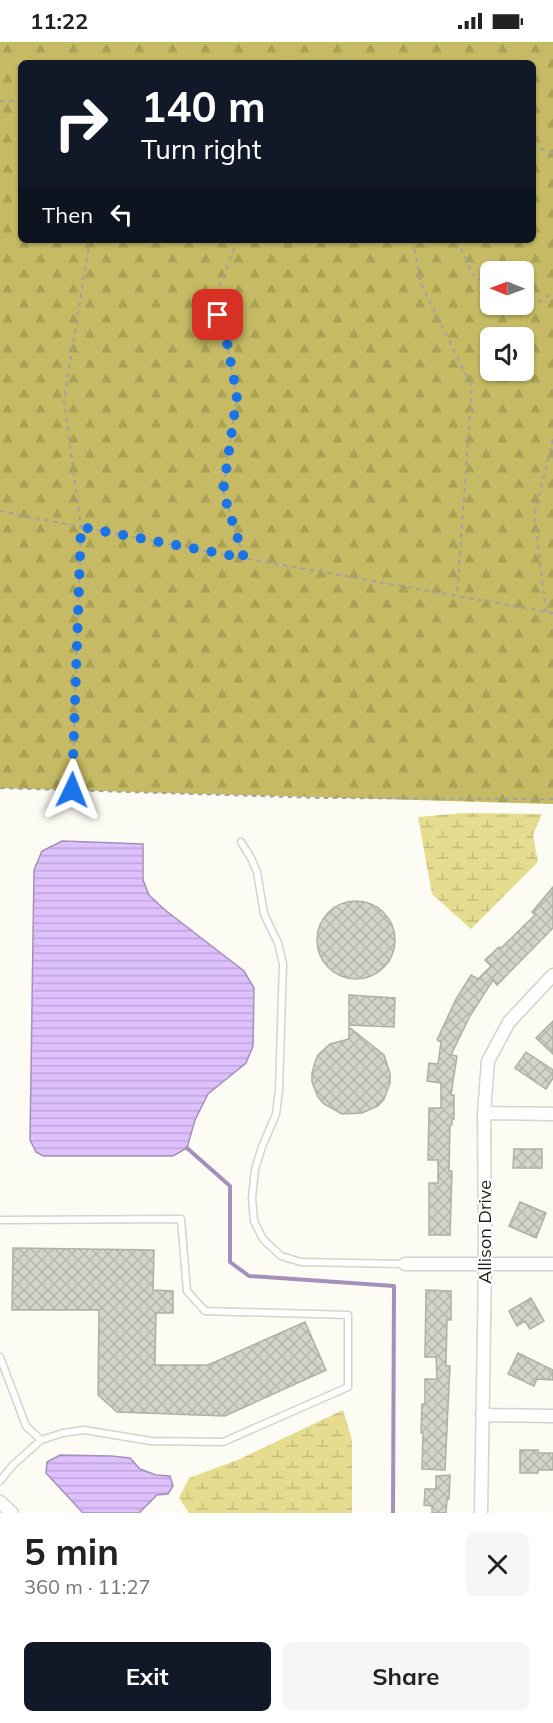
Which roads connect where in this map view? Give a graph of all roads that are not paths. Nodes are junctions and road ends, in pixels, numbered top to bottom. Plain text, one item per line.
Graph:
1 (241, 842) dead end
2 (553, 975) edge
3 (484, 1113) junction
4 (553, 1114) edge
5 (0, 1220) edge
6 (405, 1264) joint
7 (553, 1264) edge
8 (485, 1265) junction
9 (0, 1357) edge
10 (482, 1414) junction
11 (553, 1416) edge
12 (41, 1440) junction
13 (0, 1481) edge
14 (0, 1502) edge
15 (12, 1513) edge
16 (481, 1513) edge

1 - 6 lane
2 - 3 street, Allison Drive
3 - 4 street
3 - 8 street, Allison Drive
5 - 12 lane
6 - 8 street
7 - 8 street
8 - 10 street, Allison Drive
9 - 12 lane
10 - 11 street
10 - 16 street, Allison Drive
12 - 13 lane
14 - 15 street

